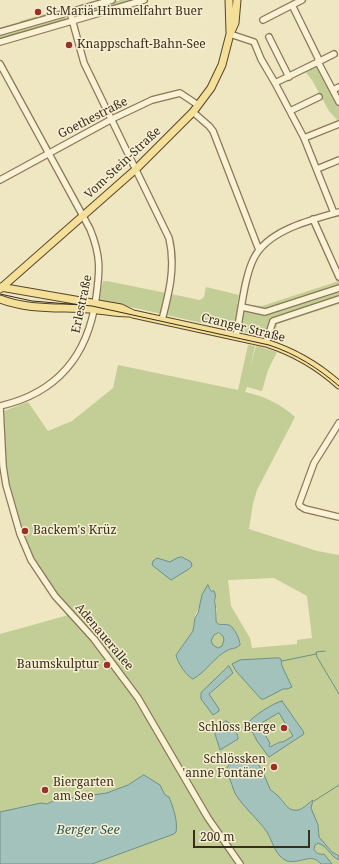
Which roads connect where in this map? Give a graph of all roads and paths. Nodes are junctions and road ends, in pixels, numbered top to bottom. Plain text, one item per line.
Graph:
1 (112, 0) edge
2 (144, 0) edge
3 (229, 0) edge
4 (302, 0) edge
5 (238, 2) edge
6 (292, 5) junction
7 (70, 12) junction
8 (72, 20) junction
9 (263, 20) dead end
10 (0, 32) edge
11 (230, 34) junction
12 (269, 37) dead end
13 (0, 42) edge
14 (334, 54) dead end
15 (318, 62) junction
16 (0, 64) edge
17 (289, 76) junction
18 (275, 83) junction
19 (339, 86) edge
20 (333, 90) junction
21 (320, 97) dead end
22 (339, 102) edge
23 (198, 105) junction
24 (290, 111) junction
25 (193, 112) junction
26 (112, 119) junction
27 (339, 124) edge
28 (304, 138) junction
29 (49, 154) junction
30 (339, 160) edge
31 (136, 169) junction
32 (317, 169) junction
33 (0, 180) edge
34 (337, 212) edge
35 (82, 215) junction
36 (313, 219) junction
37 (259, 250) junction
38 (339, 276) edge
39 (0, 288) edge
40 (339, 288) edge
41 (0, 299) edge
42 (339, 299) edge
43 (95, 306) junction
44 (242, 307) junction
45 (162, 320) junction
46 (236, 336) junction
47 (266, 343) junction
48 (339, 385) edge
49 (0, 406) edge
50 (339, 422) edge
51 (2, 473) edge
52 (3, 485) edge
53 (339, 517) edge
54 (240, 864) edge

1 - 7 street
2 - 8 street
3 - 11 main road, Vom-Stein-Straße
4 - 6 street
5 - 11 main road, Vom-Stein-Straße
6 - 9 street
6 - 15 street
7 - 8 street
7 - 10 street
8 - 13 street
8 - 26 street
11 - 18 street
11 - 23 main road, Vom-Stein-Straße
12 - 17 street
14 - 15 street
15 - 17 street
15 - 20 street
16 - 29 street, Erlestraße
17 - 18 street
18 - 24 street
19 - 20 street
20 - 22 street
21 - 24 street
23 - 25 main road, Vom-Stein-Straße
23 - 26 street, Goethestraße
24 - 28 street
25 - 31 main road, Vom-Stein-Straße
25 - 37 street
26 - 29 street, Goethestraße
26 - 31 street
27 - 28 street
28 - 32 street
29 - 33 street, Goethestraße
29 - 35 street, Erlestraße
30 - 32 street
31 - 35 main road, Vom-Stein-Straße
31 - 45 street
32 - 34 street
34 - 36 street
35 - 39 main road, Vom-Stein-Straße
35 - 43 street, Erlestraße
36 - 37 street
36 - 38 street
37 - 44 street
39 - 43 main road, Cranger Straße
40 - 44 street
41 - 43 main road, Cranger Straße
42 - 47 street
43 - 45 main road, Cranger Straße
43 - 49 street, Erlestraße
44 - 46 street
45 - 46 main road, Cranger Straße
46 - 47 main road, Cranger Straße
47 - 48 main road, Cranger Straße
49 - 51 street, Adenauerallee
50 - 53 street
51 - 52 street, Adenauerallee
52 - 54 street, Adenauerallee

